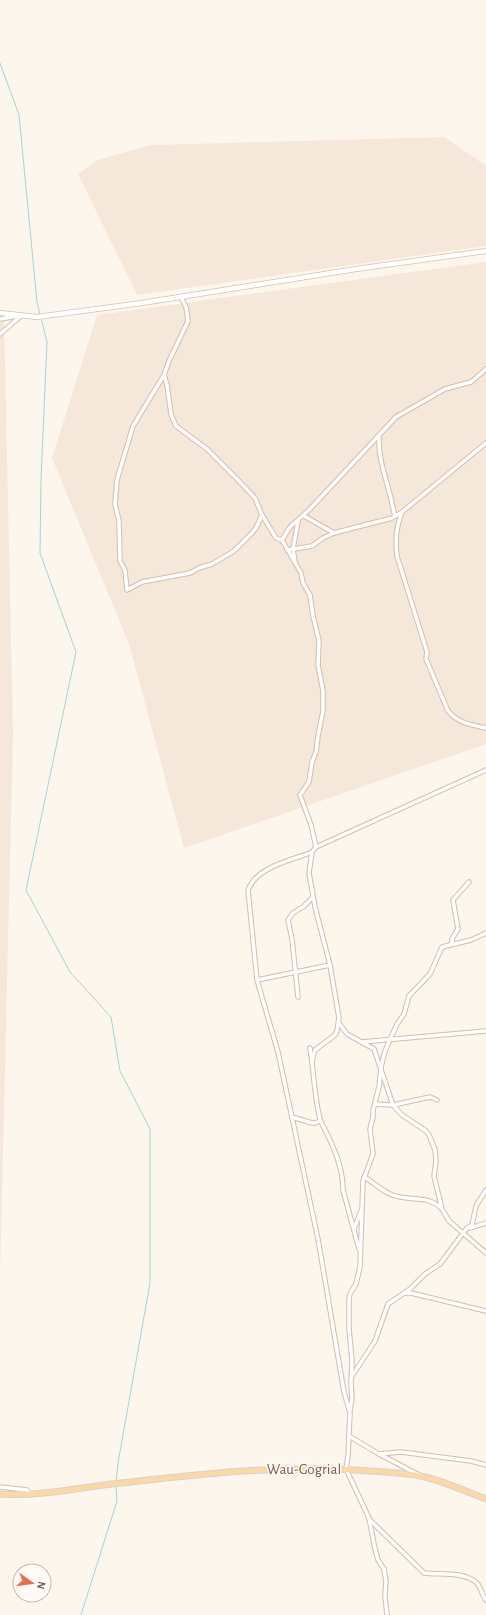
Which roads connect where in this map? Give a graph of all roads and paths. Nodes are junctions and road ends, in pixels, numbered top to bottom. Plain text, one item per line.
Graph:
1 (486, 251) edge
2 (181, 297) junction
3 (0, 313) edge
4 (21, 316) junction
5 (0, 319) edge
6 (0, 334) edge
7 (486, 369) edge
8 (164, 375) junction
9 (379, 436) junction
10 (486, 443) edge
11 (402, 512) junction
12 (262, 515) junction
13 (304, 516) junction
14 (395, 516) junction
15 (298, 521) junction
16 (334, 533) junction
17 (282, 540) junction
18 (293, 549) junction
19 (287, 550) junction
20 (295, 563) junction
21 (486, 728) edge
22 (486, 770) edge
23 (316, 847) junction
24 (312, 852) junction
25 (469, 882) dead end
26 (313, 897) junction
27 (486, 933) edge
28 (452, 944) junction
29 (330, 965) junction
30 (296, 972) junction
31 (257, 980) junction
32 (298, 997) dead end
33 (339, 1023) junction
34 (486, 1031) edge
35 (390, 1039) junction
36 (361, 1042) junction
37 (310, 1048) dead end
38 (312, 1061) junction
39 (381, 1067) junction
40 (437, 1100) dead end
41 (375, 1104) junction
42 (393, 1105) junction
43 (292, 1117) junction
44 (320, 1121) junction
45 (364, 1177) junction
46 (486, 1190) edge
47 (442, 1209) junction
48 (361, 1210) junction
49 (486, 1223) edge
50 (467, 1228) junction
51 (354, 1229) junction
52 (464, 1233) junction
53 (486, 1253) edge
54 (360, 1254) junction
55 (404, 1293) junction
56 (486, 1311) edge
57 (351, 1377) junction
58 (350, 1413) junction
59 (349, 1436) junction
60 (379, 1454) junction
61 (486, 1465) edge
62 (346, 1469) junction
63 (421, 1477) junction
64 (0, 1487) edge
65 (0, 1494) edge
66 (30, 1495) junction
67 (486, 1499) edge
68 (369, 1518) junction
69 (486, 1600) edge
70 (387, 1615) edge

1 - 2 street
2 - 4 street
2 - 8 street
3 - 4 street
4 - 5 street
4 - 6 street
7 - 9 street
8 - 12 street
8 - 12 street
9 - 13 street
9 - 14 street
10 - 11 street
11 - 14 street
11 - 21 street
12 - 17 street
13 - 15 street
13 - 16 street
14 - 16 street
15 - 17 street
15 - 18 street
16 - 18 street
17 - 19 street
18 - 19 street
18 - 20 street
19 - 20 street
20 - 23 street
22 - 23 street
23 - 24 street
24 - 26 street
24 - 31 street
25 - 28 street
26 - 29 street
26 - 30 street
27 - 28 street
28 - 35 street
29 - 30 street
29 - 33 street
30 - 31 street
30 - 32 street
31 - 43 street
33 - 36 street
33 - 38 street
34 - 35 street
35 - 36 street
35 - 39 street
36 - 39 street
37 - 38 street
38 - 44 street
39 - 41 street
39 - 42 street
40 - 42 street
41 - 42 street
41 - 45 street
42 - 47 street
43 - 44 street
43 - 58 street
44 - 51 street
45 - 47 street
45 - 48 street
46 - 50 street
47 - 52 street
48 - 51 street
48 - 54 street
49 - 50 street
50 - 52 street
51 - 54 street
52 - 53 street
52 - 55 street
54 - 57 street
55 - 56 street
55 - 57 street
57 - 58 street
58 - 59 street
59 - 60 street
59 - 62 street
60 - 61 street
60 - 63 street
62 - 63 main road, Wau-Gogrial
62 - 66 main road, Wau-Gogrial
62 - 68 street
63 - 67 main road, Wau-Gogrial
64 - 66 street
65 - 66 main road, Wau-Gogrial
68 - 69 street
68 - 70 street

